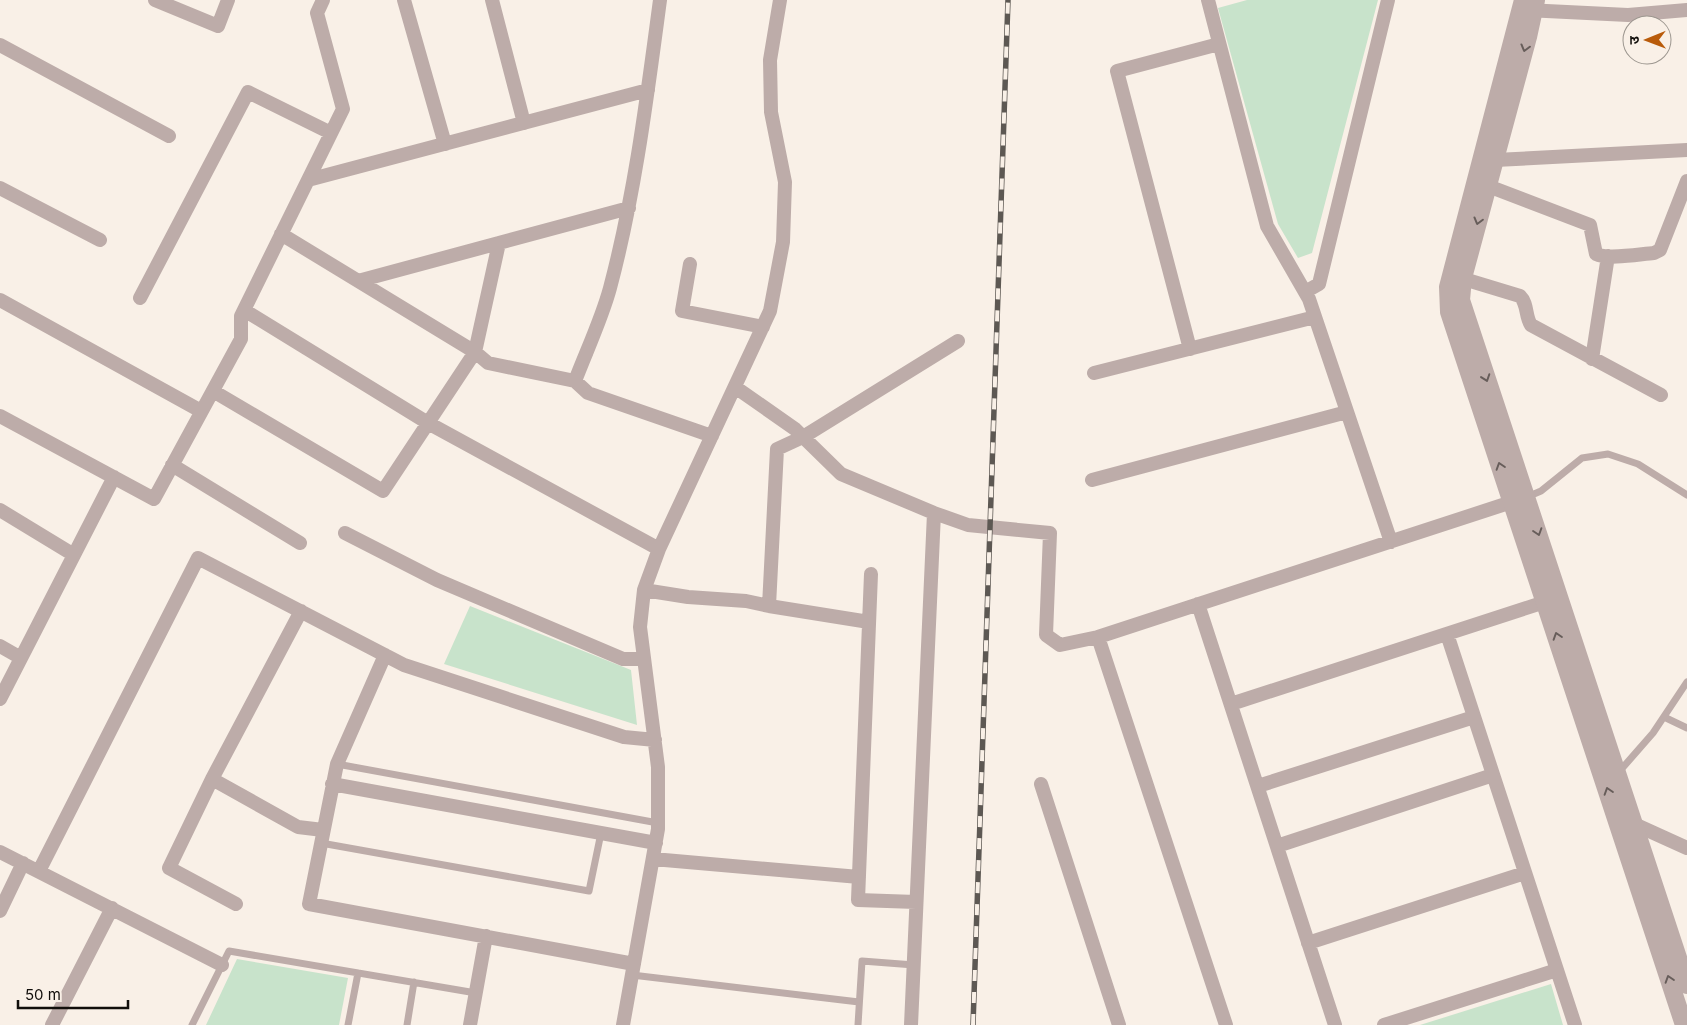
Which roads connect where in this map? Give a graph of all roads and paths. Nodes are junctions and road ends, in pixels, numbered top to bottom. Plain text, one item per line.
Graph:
1 (155, 0) edge
2 (228, 0) edge
3 (323, 0) edge
4 (404, 0) edge
5 (492, 0) edge
6 (660, 0) edge
7 (780, 0) edge
8 (1209, 0) edge
9 (1388, 0) edge
10 (1528, 5) edge
11 (1687, 10) edge
12 (1219, 44) junction
13 (0, 45) edge
14 (648, 90) junction
15 (524, 123) junction
16 (331, 133) junction
17 (169, 136) dead end
18 (444, 144) junction
19 (1687, 150) edge
20 (1495, 160) junction
21 (308, 180) junction
22 (1687, 181) edge
23 (1488, 186) junction
24 (0, 188) edge
25 (629, 208) junction
26 (281, 234) junction
27 (100, 240) dead end
28 (498, 243) junction
29 (1608, 256) junction
30 (690, 264) dead end
31 (1456, 277) junction
32 (358, 281) junction
33 (1305, 292) junction
34 (140, 298) dead end
35 (0, 300) edge
36 (244, 310) junction
37 (1315, 317) junction
38 (763, 327) junction
39 (958, 341) dead end
40 (1190, 349) junction
41 (475, 352) junction
42 (1592, 359) junction
43 (1094, 373) dead end
44 (575, 381) junction
45 (735, 387) junction
46 (213, 391) junction
47 (1660, 395) dead end
48 (202, 411) junction
49 (1347, 412) junction
50 (0, 416) edge
51 (428, 423) junction
52 (712, 436) junction
53 (803, 437) junction
54 (172, 465) junction
55 (114, 477) junction
56 (1092, 480) dead end
57 (1687, 495) edge
58 (1520, 500) junction
59 (0, 510) edge
60 (934, 513) junction
61 (345, 533) dead end
62 (1391, 542) junction
63 (300, 543) dead end
64 (658, 549) junction
65 (74, 555) junction
66 (871, 574) dead end
67 (644, 590) junction
68 (1553, 600) junction
69 (1198, 604) junction
70 (770, 606) junction
71 (301, 612) junction
72 (869, 622) junction
73 (1447, 634) junction
74 (1098, 637) junction
75 (0, 646) edge
76 (385, 655) junction
77 (21, 658) junction
78 (644, 658) junction
79 (1687, 682) edge
80 (0, 699) edge
81 (1231, 704) junction
82 (1474, 717) junction
83 (1664, 717) junction
84 (1687, 728) edge
85 (655, 740) junction
86 (337, 764) junction
87 (1618, 774) junction
88 (1493, 775) junction
89 (212, 779) junction
90 (332, 784) junction
91 (1041, 784) dead end
92 (1258, 786) junction
93 (658, 822) junction
94 (1627, 825) junction
95 (601, 833) junction
96 (322, 836) junction
97 (656, 842) junction
98 (1277, 846) junction
99 (1687, 848) edge
100 (0, 852) edge
101 (653, 860) junction
102 (23, 863) junction
103 (39, 871) junction
104 (1525, 873) junction
105 (859, 876) junction
106 (916, 902) junction
107 (236, 904) dead end
108 (112, 908) junction
109 (0, 911) edge
110 (486, 936) junction
111 (1308, 942) junction
112 (222, 965) junction
113 (914, 965) junction
114 (633, 969) junction
115 (1557, 970) junction
116 (358, 973) junction
117 (414, 982) junction
118 (1687, 985) edge
119 (476, 993) junction
120 (859, 1002) junction
121 (1684, 1024) edge
122 (52, 1025) edge
123 (192, 1025) edge
124 (348, 1025) edge
125 (407, 1025) edge
126 (470, 1025) edge
127 (623, 1025) edge
128 (858, 1025) edge
129 (911, 1025) edge
130 (1119, 1025) edge
131 (1226, 1025) edge
132 (1335, 1025) edge
133 (1384, 1025) edge
134 (1574, 1025) edge

1 - 2 street
3 - 16 street
4 - 18 street
5 - 15 street
6 - 14 street
7 - 38 street
8 - 12 street
9 - 33 street
10 - 11 street
10 -> 20 street
10 - 31 street
12 - 33 street
12 - 40 street
13 - 17 street
14 - 15 street
14 - 25 street
15 - 18 street
16 - 21 street
16 - 34 street
18 - 21 street
19 - 20 street
20 - 23 street
21 - 26 street
22 - 29 street
23 - 29 street
23 -> 31 street
24 - 27 street
25 - 28 street
25 - 44 street
26 - 32 street
26 - 36 street
28 - 32 street
28 - 41 street
29 - 42 street
30 - 38 street
31 - 42 street
31 - 58 street
32 - 41 street
33 - 37 street
35 - 48 street
36 - 46 street
36 - 51 street
37 - 40 street
37 - 49 street
38 - 45 street
39 - 53 street
40 - 43 street
41 - 44 street
41 - 51 street
42 - 47 street
44 - 52 street
45 - 52 street
45 - 53 street
46 - 48 street
46 - 51 street
48 - 54 street
49 - 56 street
49 - 62 street
50 - 55 street
51 - 64 street
52 - 64 street
53 - 60 street
53 - 70 street
54 - 55 street
54 - 63 street
55 - 65 street
57 - 58 lane
58 - 62 street
58 - 68 street
59 - 65 street
60 - 74 street
60 - 106 street
61 - 78 street
62 - 69 street
64 - 67 street
65 - 77 street
66 - 72 street
67 - 70 street
67 - 78 street
68 - 73 street
68 - 87 street
94 -> 68 street
69 - 74 street
69 - 81 street
70 - 72 street
71 - 76 street
71 - 89 street
71 - 103 street
72 - 105 street
73 - 81 street
73 - 82 street
74 - 131 street
75 - 77 street
76 - 85 street
76 - 86 street
77 - 80 street
78 - 85 street
79 - 83 lane
81 - 92 street
82 - 88 street
82 - 92 street
83 - 84 lane
83 - 87 lane
85 - 93 street
86 - 90 street
86 - 93 lane
87 - 94 street
88 - 98 street
88 - 104 street
89 - 96 street
89 - 107 street
90 - 95 street
90 - 96 street
91 - 130 street
92 - 98 street
93 - 97 street
94 - 99 street
94 - 118 street
121 -> 94 street
95 - 96 lane
95 - 97 street
96 - 110 street
97 - 101 street
98 - 111 street
100 - 102 street
101 - 105 street
101 - 114 street
102 - 103 street
102 - 109 street
103 - 108 street
104 - 111 street
104 - 115 street
105 - 106 street
106 - 113 street
108 - 112 street
108 - 122 street
110 - 114 street
110 - 119 street
111 - 132 street
112 - 116 lane
112 - 123 lane
113 - 120 lane
113 - 129 street
114 - 120 lane
114 - 127 street
115 - 133 street
115 - 134 street
116 - 117 lane
116 - 124 lane
117 - 119 lane
117 - 125 lane
119 - 126 street
120 - 128 lane

